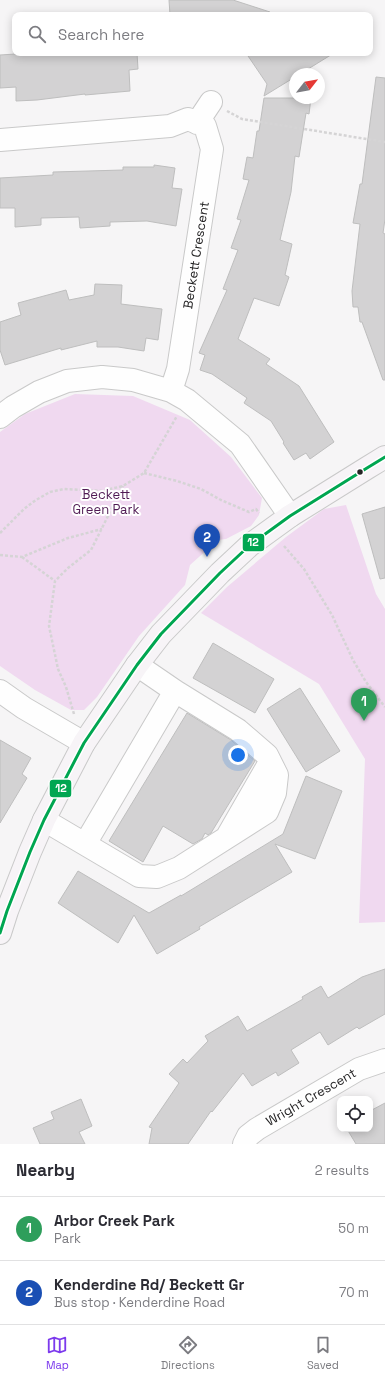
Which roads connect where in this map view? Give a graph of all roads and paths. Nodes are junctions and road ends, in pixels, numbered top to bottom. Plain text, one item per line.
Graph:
1 (210, 102) dead end
2 (242, 119) dead end
3 (197, 123) junction
4 (0, 140) edge
5 (385, 142) edge
6 (179, 395) junction
7 (0, 417) edge
8 (385, 458) edge
9 (144, 473) junction
10 (123, 486) junction
11 (290, 516) junction
12 (102, 529) junction
13 (272, 530) junction
14 (0, 533) edge
15 (0, 555) edge
16 (22, 557) junction
17 (55, 580) junction
18 (137, 665) junction
19 (0, 691) edge
20 (176, 691) junction
21 (385, 707) edge
22 (64, 731) junction
23 (84, 743) junction
24 (44, 820) junction
25 (85, 844) junction
26 (0, 933) edge
27 (385, 1060) edge
28 (244, 1144) edge

1 - 3 street
2 - 5 path
3 - 4 street
3 - 6 street, Beckett Crescent
6 - 7 street
6 - 9 path
6 - 11 street
8 - 11 street
9 - 10 path
9 - 13 path
10 - 12 path
10 - 14 path
11 - 13 street
12 - 16 path
12 - 17 path
13 - 18 street
13 - 21 path
15 - 16 path
16 - 17 path
17 - 22 path
18 - 20 street
18 - 23 street
19 - 22 street
20 - 25 street
20 - 25 street
22 - 23 street
23 - 24 street
24 - 25 street
24 - 26 street
27 - 28 street, Wright Crescent

